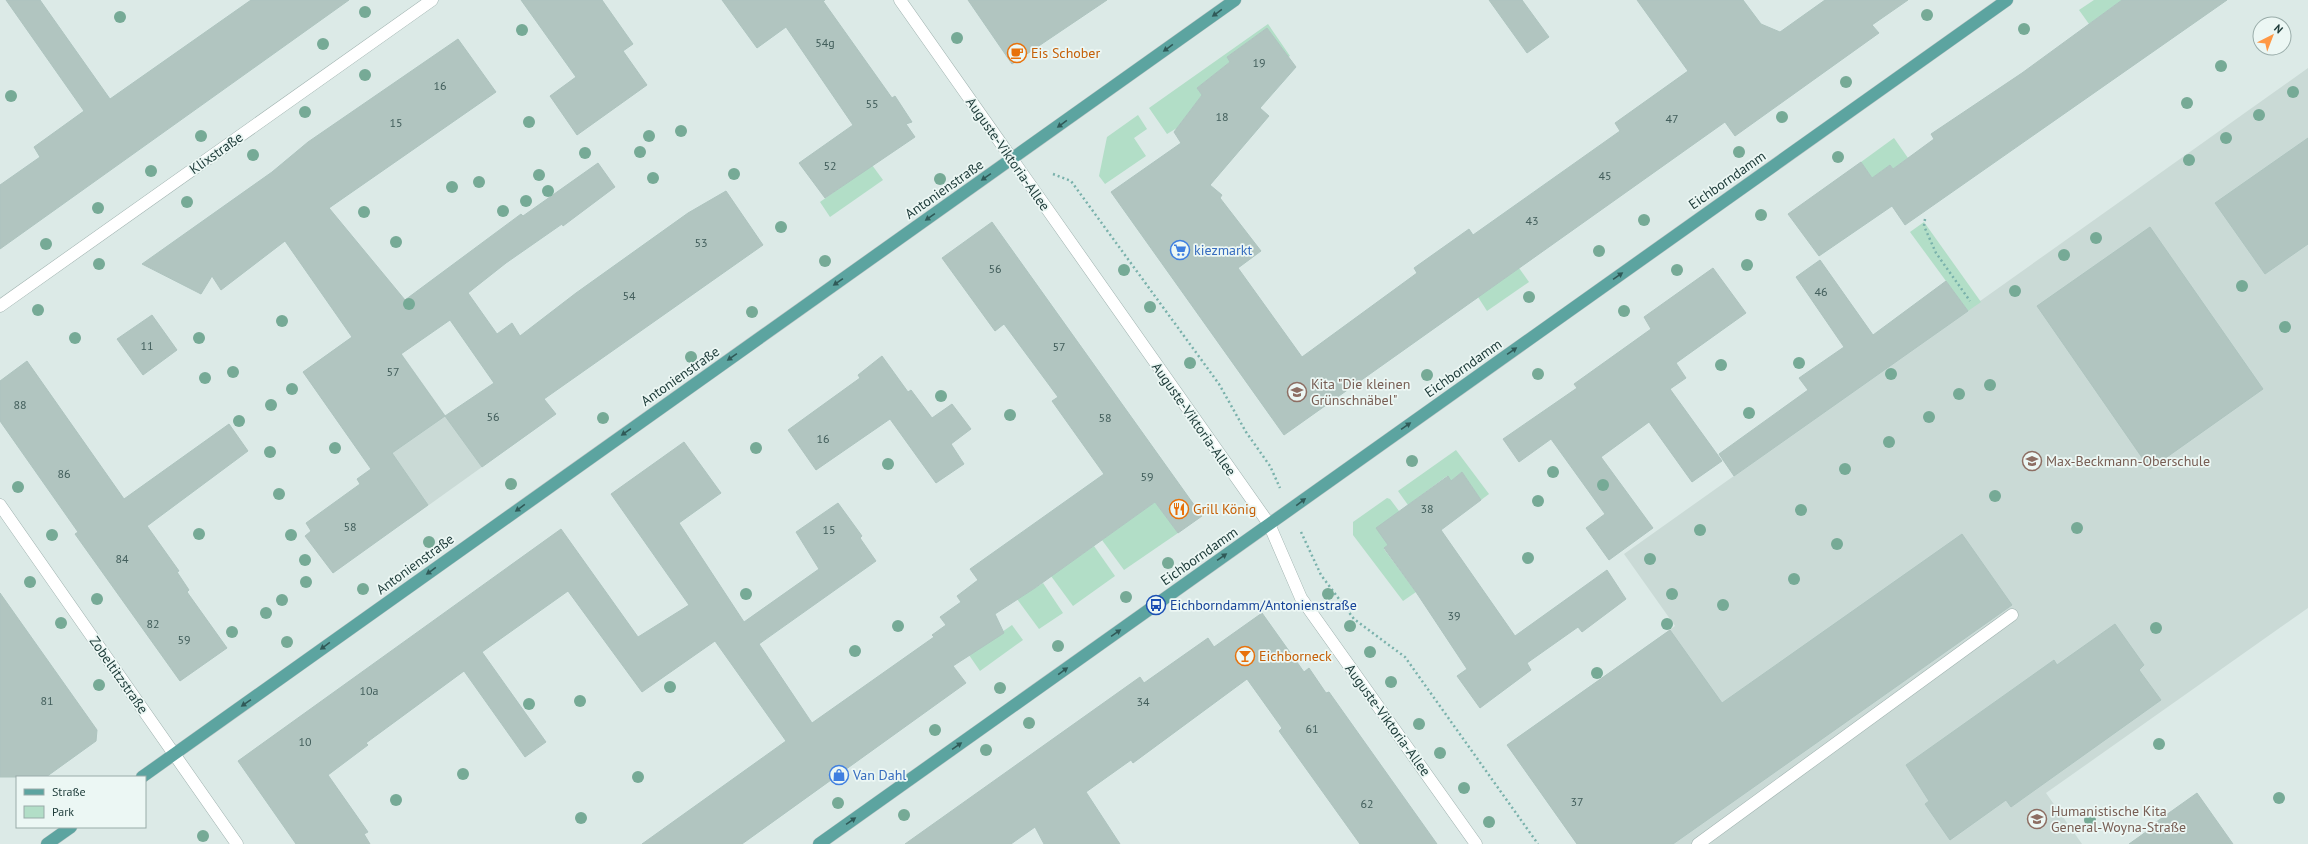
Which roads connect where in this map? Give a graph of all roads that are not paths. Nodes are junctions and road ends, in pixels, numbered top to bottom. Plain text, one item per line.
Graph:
1 (432, 0) edge
2 (900, 0) edge
3 (1235, 0) edge
4 (2008, 0) edge
5 (1011, 160) junction
6 (0, 306) edge
7 (0, 505) edge
8 (1269, 524) junction
9 (2012, 615) dead end
10 (174, 754) junction
11 (143, 776) edge
12 (70, 828) edge
13 (47, 844) edge
14 (237, 844) edge
15 (820, 844) edge
16 (1476, 844) edge
17 (1698, 844) edge

1 - 6 street, Klixstraße
2 - 5 street, Auguste-Viktoria-Allee
3 -> 5 main road, Antonienstraße
8 -> 4 main road, Eichborndamm
5 - 8 street, Auguste-Viktoria-Allee
5 -> 10 main road, Antonienstraße
7 - 10 street, Zobeltitzstraße
15 -> 8 main road, Eichborndamm
8 - 16 street, Auguste-Viktoria-Allee
9 - 17 street
10 - 11 main road, Antonienstraße
10 - 14 street, Zobeltitzstraße
12 - 13 main road

